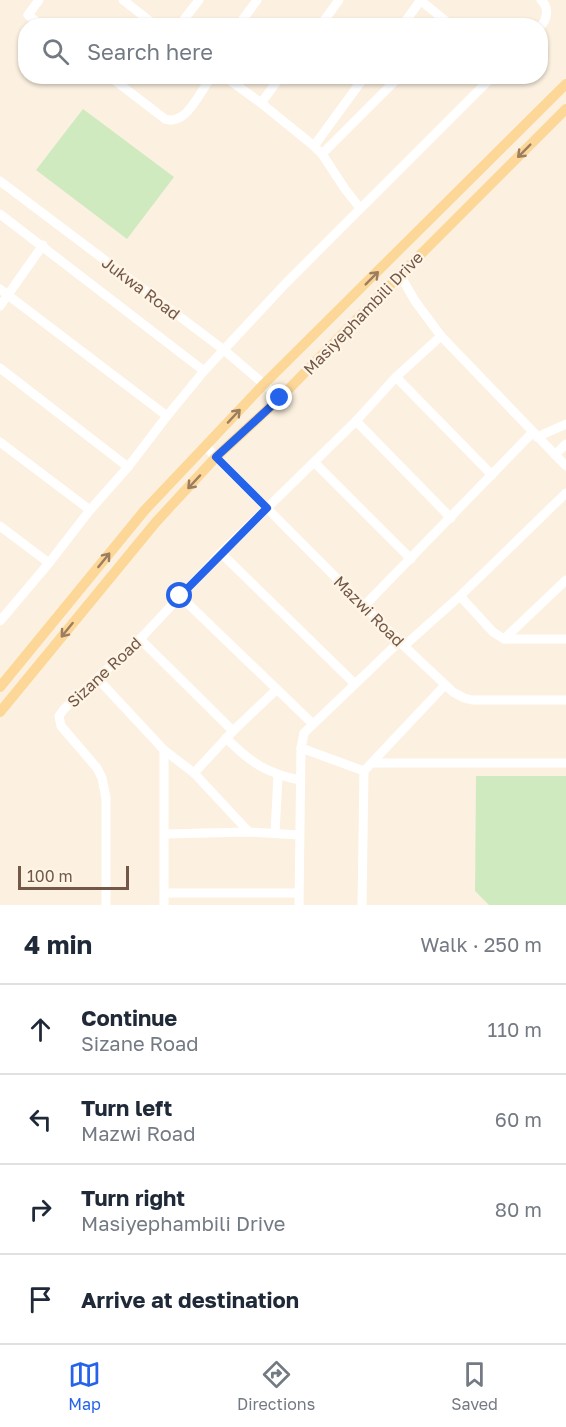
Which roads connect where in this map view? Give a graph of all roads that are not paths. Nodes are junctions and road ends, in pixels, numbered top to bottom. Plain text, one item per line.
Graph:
1 (39, 0) edge
2 (123, 0) edge
3 (198, 0) edge
4 (257, 0) edge
5 (339, 0) edge
6 (420, 0) edge
7 (543, 2) edge
8 (32, 18) edge
9 (146, 18) edge
10 (185, 18) edge
11 (244, 18) edge
12 (326, 18) edge
13 (408, 18) edge
14 (442, 18) edge
15 (545, 18) edge
16 (119, 84) edge
17 (207, 84) edge
18 (235, 84) edge
19 (275, 84) edge
20 (359, 84) edge
21 (392, 84) edge
22 (485, 84) edge
23 (566, 84) edge
24 (261, 103) junction
25 (566, 109) edge
26 (314, 146) junction
27 (322, 154) junction
28 (0, 181) edge
29 (360, 208) junction
30 (0, 214) edge
31 (43, 245) junction
32 (400, 274) junction
33 (0, 289) edge
34 (9, 296) junction
35 (0, 306) edge
36 (441, 336) junction
37 (224, 351) junction
38 (0, 368) edge
39 (204, 371) junction
40 (396, 376) junction
41 (264, 384) junction
42 (280, 398) junction
43 (167, 416) junction
44 (356, 421) junction
45 (566, 424) edge
46 (535, 435) junction
47 (0, 442) edge
48 (566, 444) edge
49 (205, 446) junction
50 (555, 455) junction
51 (216, 457) junction
52 (314, 462) junction
53 (566, 466) edge
54 (128, 467) junction
55 (492, 475) junction
56 (566, 493) edge
57 (267, 508) junction
58 (90, 510) junction
59 (450, 518) junction
60 (0, 526) edge
61 (221, 553) junction
62 (411, 560) junction
63 (49, 563) junction
64 (566, 580) edge
65 (180, 596) junction
66 (460, 596) junction
67 (0, 604) edge
68 (364, 606) junction
69 (9, 611) junction
70 (0, 621) edge
71 (140, 639) junction
72 (504, 639) junction
73 (566, 639) edge
74 (402, 644) junction
75 (97, 678) junction
76 (355, 684) junction
77 (445, 685) junction
78 (0, 687) edge
79 (277, 689) junction
80 (566, 700) edge
81 (0, 712) edge
82 (313, 724) junction
83 (230, 734) junction
84 (301, 748) junction
85 (164, 750) junction
86 (372, 763) junction
87 (566, 763) edge
88 (364, 771) junction
89 (194, 773) junction
90 (278, 776) junction
91 (300, 780) junction
92 (249, 832) junction
93 (275, 833) junction
94 (165, 834) junction
95 (299, 835) junction
96 (164, 893) junction
97 (298, 893) junction
98 (106, 905) edge
99 (164, 905) edge
100 (299, 905) edge
101 (363, 905) edge

1 - 8 street
2 - 9 street
3 - 10 street
4 - 11 street
5 - 12 street
6 - 13 street
6 - 14 street
7 - 15 street
16 - 17 street
18 - 24 street
19 - 24 street
20 - 26 street
21 - 27 street
22 - 29 street
41 -> 23 main road, Masiyephambili Drive
24 - 26 street
25 -> 32 main road, Masiyephambili Drive
26 - 27 street
27 - 29 street
28 - 37 street, Jukwa Road
29 - 37 street
30 - 31 street
31 - 34 street
31 - 39 street
32 - 36 street
32 - 42 main road, Masiyephambili Drive
33 - 34 street
34 - 35 street
34 - 43 street
36 - 40 street, Sizane Road
36 - 46 street
37 - 39 street
37 - 41 street, Jukwa Road
38 - 54 street
39 - 43 street
40 - 44 street, Sizane Road
40 - 55 street
41 - 42 street, Jukwa Road
49 -> 41 main road, Masiyephambili Drive
42 - 51 main road, Masiyephambili Drive
43 - 54 street
44 - 52 street, Sizane Road
44 - 59 street
45 - 46 street
46 - 50 street
46 - 55 street
47 - 58 street
48 - 50 street
49 - 51 street, Mazwi Road
78 -> 49 main road, Masiyephambili Drive
50 - 53 street
51 - 57 street, Mazwi Road
51 -> 81 main road, Masiyephambili Drive
52 - 57 street, Sizane Road
52 - 62 street
54 - 58 street
55 - 59 street
56 - 66 street
57 - 61 street, Sizane Road
57 - 68 street, Mazwi Road
58 - 63 street
59 - 62 street
60 - 63 street
61 - 65 street, Sizane Road
61 - 76 street
62 - 68 street
63 - 69 street
64 - 72 street
65 - 71 street, Sizane Road
65 - 79 street
66 - 72 street
66 - 74 street
67 - 69 street
68 - 74 street, Mazwi Road
69 - 70 street
71 - 75 street, Sizane Road
71 - 83 street
72 - 73 street
74 - 76 street
74 - 77 street, Mazwi Road
75 - 85 street
75 - 98 street, Sizane Road
76 - 82 street
77 - 80 street, Mazwi Road
77 - 86 street
79 - 82 street
79 - 83 street
82 - 84 street
83 - 89 street
83 - 90 street
84 - 88 street
84 - 91 street
85 - 89 street
85 - 94 street
86 - 87 street
86 - 88 street
88 - 101 street
89 - 92 street
90 - 91 street
90 - 93 street
91 - 95 street
92 - 93 street
92 - 94 street
93 - 95 street
94 - 96 street
95 - 97 street
96 - 97 street
96 - 99 street
97 - 100 street

